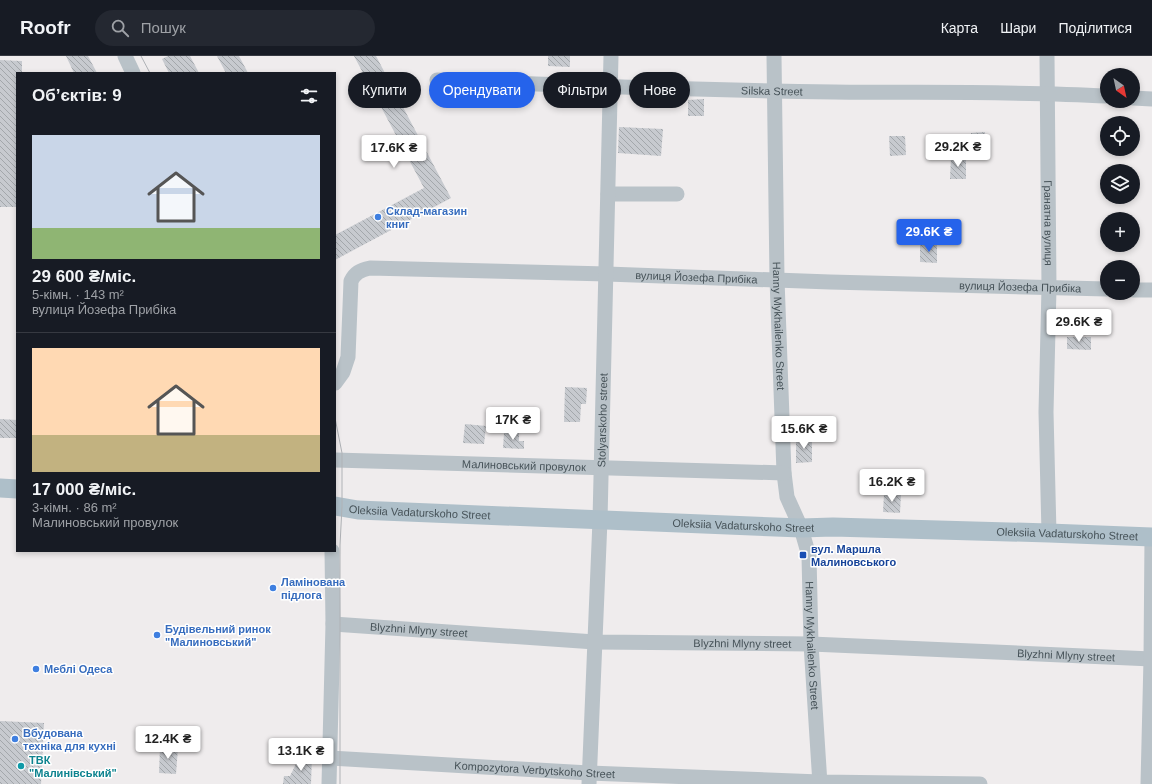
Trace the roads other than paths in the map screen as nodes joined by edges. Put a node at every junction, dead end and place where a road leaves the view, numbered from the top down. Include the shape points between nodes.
1 (125, 56) edge
2 (611, 56) edge
3 (774, 56) edge
4 (1047, 56) edge
5 (133, 72) edge
6 (610, 72) edge
7 (621, 87) edge
8 (775, 90) junction
9 (1048, 93) junction
10 (1100, 96) edge
11 (1140, 98) edge
12 (1152, 99) edge
13 (610, 108) edge
14 (608, 194) junction
15 (677, 194) dead end
16 (606, 274) junction
17 (777, 279) junction
18 (1049, 288) junction
19 (1100, 289) edge
20 (1140, 290) edge
21 (1152, 290) edge
22 (336, 382) edge
23 (336, 460) edge
24 (601, 468) junction
25 (784, 473) junction
26 (0, 488) edge
27 (16, 489) edge
28 (336, 506) edge
29 (600, 520) junction
30 (801, 528) junction
31 (1049, 533) junction
32 (1152, 537) edge
33 (332, 552) edge
34 (332, 624) junction
35 (595, 642) junction
36 (811, 644) junction
37 (1152, 659) edge
38 (330, 758) junction
39 (589, 778) edge
40 (820, 783) edge
41 (329, 784) edge
42 (980, 784) edge
43 (1148, 784) edge

1 - 5 street
2 - 6 street, Stolyarskoho street
3 - 8 street, Hanny Mykhailenko Street
4 - 9 street, Гранатна вулиця
7 - 8 street, Silska Street
8 - 9 street, Silska Street
8 - 17 street, Hanny Mykhailenko Street
9 - 10 street, Silska Street
9 - 18 street, Гранатна вулиця
11 - 12 street
13 - 14 street, Stolyarskoho street
14 - 15 street
14 - 16 street, Stolyarskoho street
16 - 17 street, вулиця Йозефа Прибіка
16 - 22 street, вулиця Йозефа Прибіка via 370,268 358,271 351,282 348,357 344,372
16 - 24 street, Stolyarskoho street
17 - 18 street, вулиця Йозефа Прибіка
17 - 25 street, Hanny Mykhailenko Street
18 - 19 street, вулиця Йозефа Прибіка
18 - 31 street, Гранатна вулиця via 1046,412
20 - 21 street
23 - 24 street, Малиновський провулок
24 - 25 street, Малиновський провулок
24 - 29 street, Stolyarskoho street
25 - 30 street, Hanny Mykhailenko Street via 787,497
26 - 27 main road
28 - 29 main road, Oleksiia Vadaturskoho Street via 358,510
29 - 30 main road, Oleksiia Vadaturskoho Street
29 - 35 street, Stolyarskoho street
30 - 31 main road, Oleksiia Vadaturskoho Street
30 - 36 street, Hanny Mykhailenko Street via 808,556
31 - 32 main road, Oleksiia Vadaturskoho Street
32 - 37 street
33 - 34 street
34 - 35 street, Blyzhni Mlyny street
34 - 38 street
35 - 36 street, Blyzhni Mlyny street
35 - 39 street, Stolyarskoho street
36 - 37 street, Blyzhni Mlyny street
36 - 40 street, Hanny Mykhailenko Street
37 - 43 street
38 - 39 street, Kompozytora Verbytskoho Street
38 - 41 street
39 - 40 street, Kompozytora Verbytskoho Street
40 - 42 street, Kompozytora Verbytskoho Street

